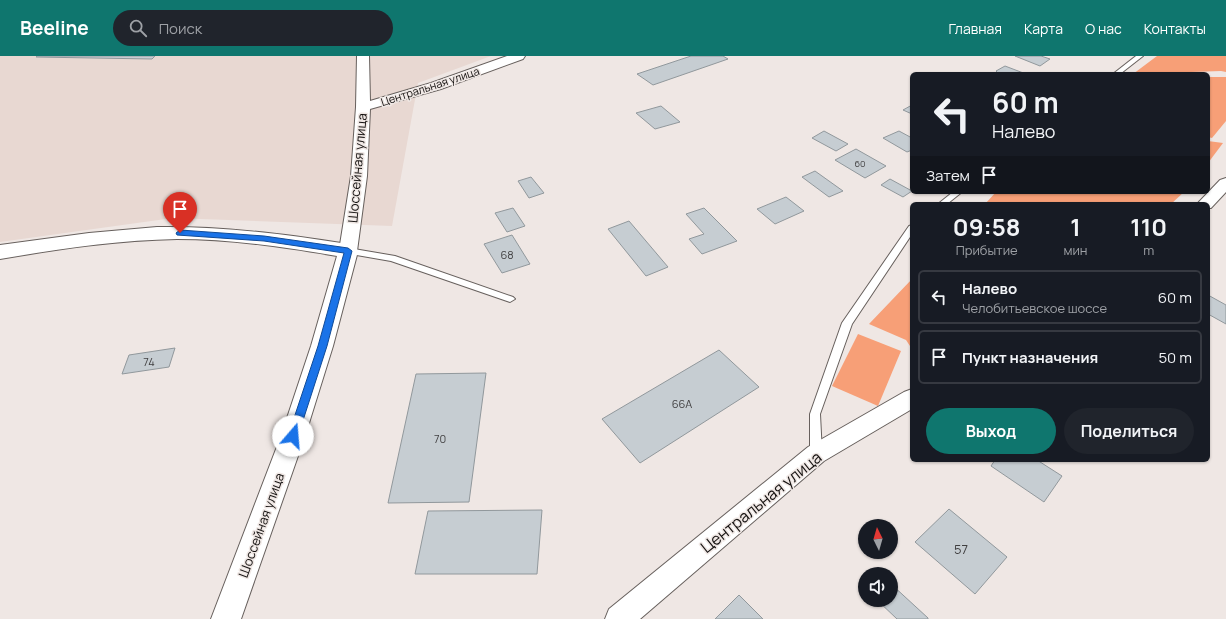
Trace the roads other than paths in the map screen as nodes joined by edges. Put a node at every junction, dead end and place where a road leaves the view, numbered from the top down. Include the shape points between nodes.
1 (363, 56) edge
2 (519, 56) edge
3 (1140, 56) edge
4 (1119, 72) edge
5 (363, 107) junction
6 (1226, 183) edge
7 (955, 194) edge
8 (945, 202) edge
9 (1207, 202) edge
10 (910, 231) edge
11 (92, 240) junction
12 (348, 251) junction
13 (0, 252) edge
14 (0, 258) edge
15 (510, 299) dead end
16 (910, 399) edge
17 (816, 454) junction
18 (226, 619) edge
19 (619, 619) edge

1 - 5 street, Шоссейная улица
2 - 5 street, Центральная улица via 436,86
3 - 4 lane
5 - 12 street, Шоссейная улица via 359,176
6 - 9 street
7 - 8 lane
10 - 17 lane via 847,323 815,414
11 - 12 street via 152,234 205,234 264,238
11 - 13 street
11 - 14 street
12 - 15 lane via 392,258
12 - 18 street, Шоссейная улица via 322,346 293,436
16 - 17 street, Центральная улица
17 - 19 street, Центральная улица

